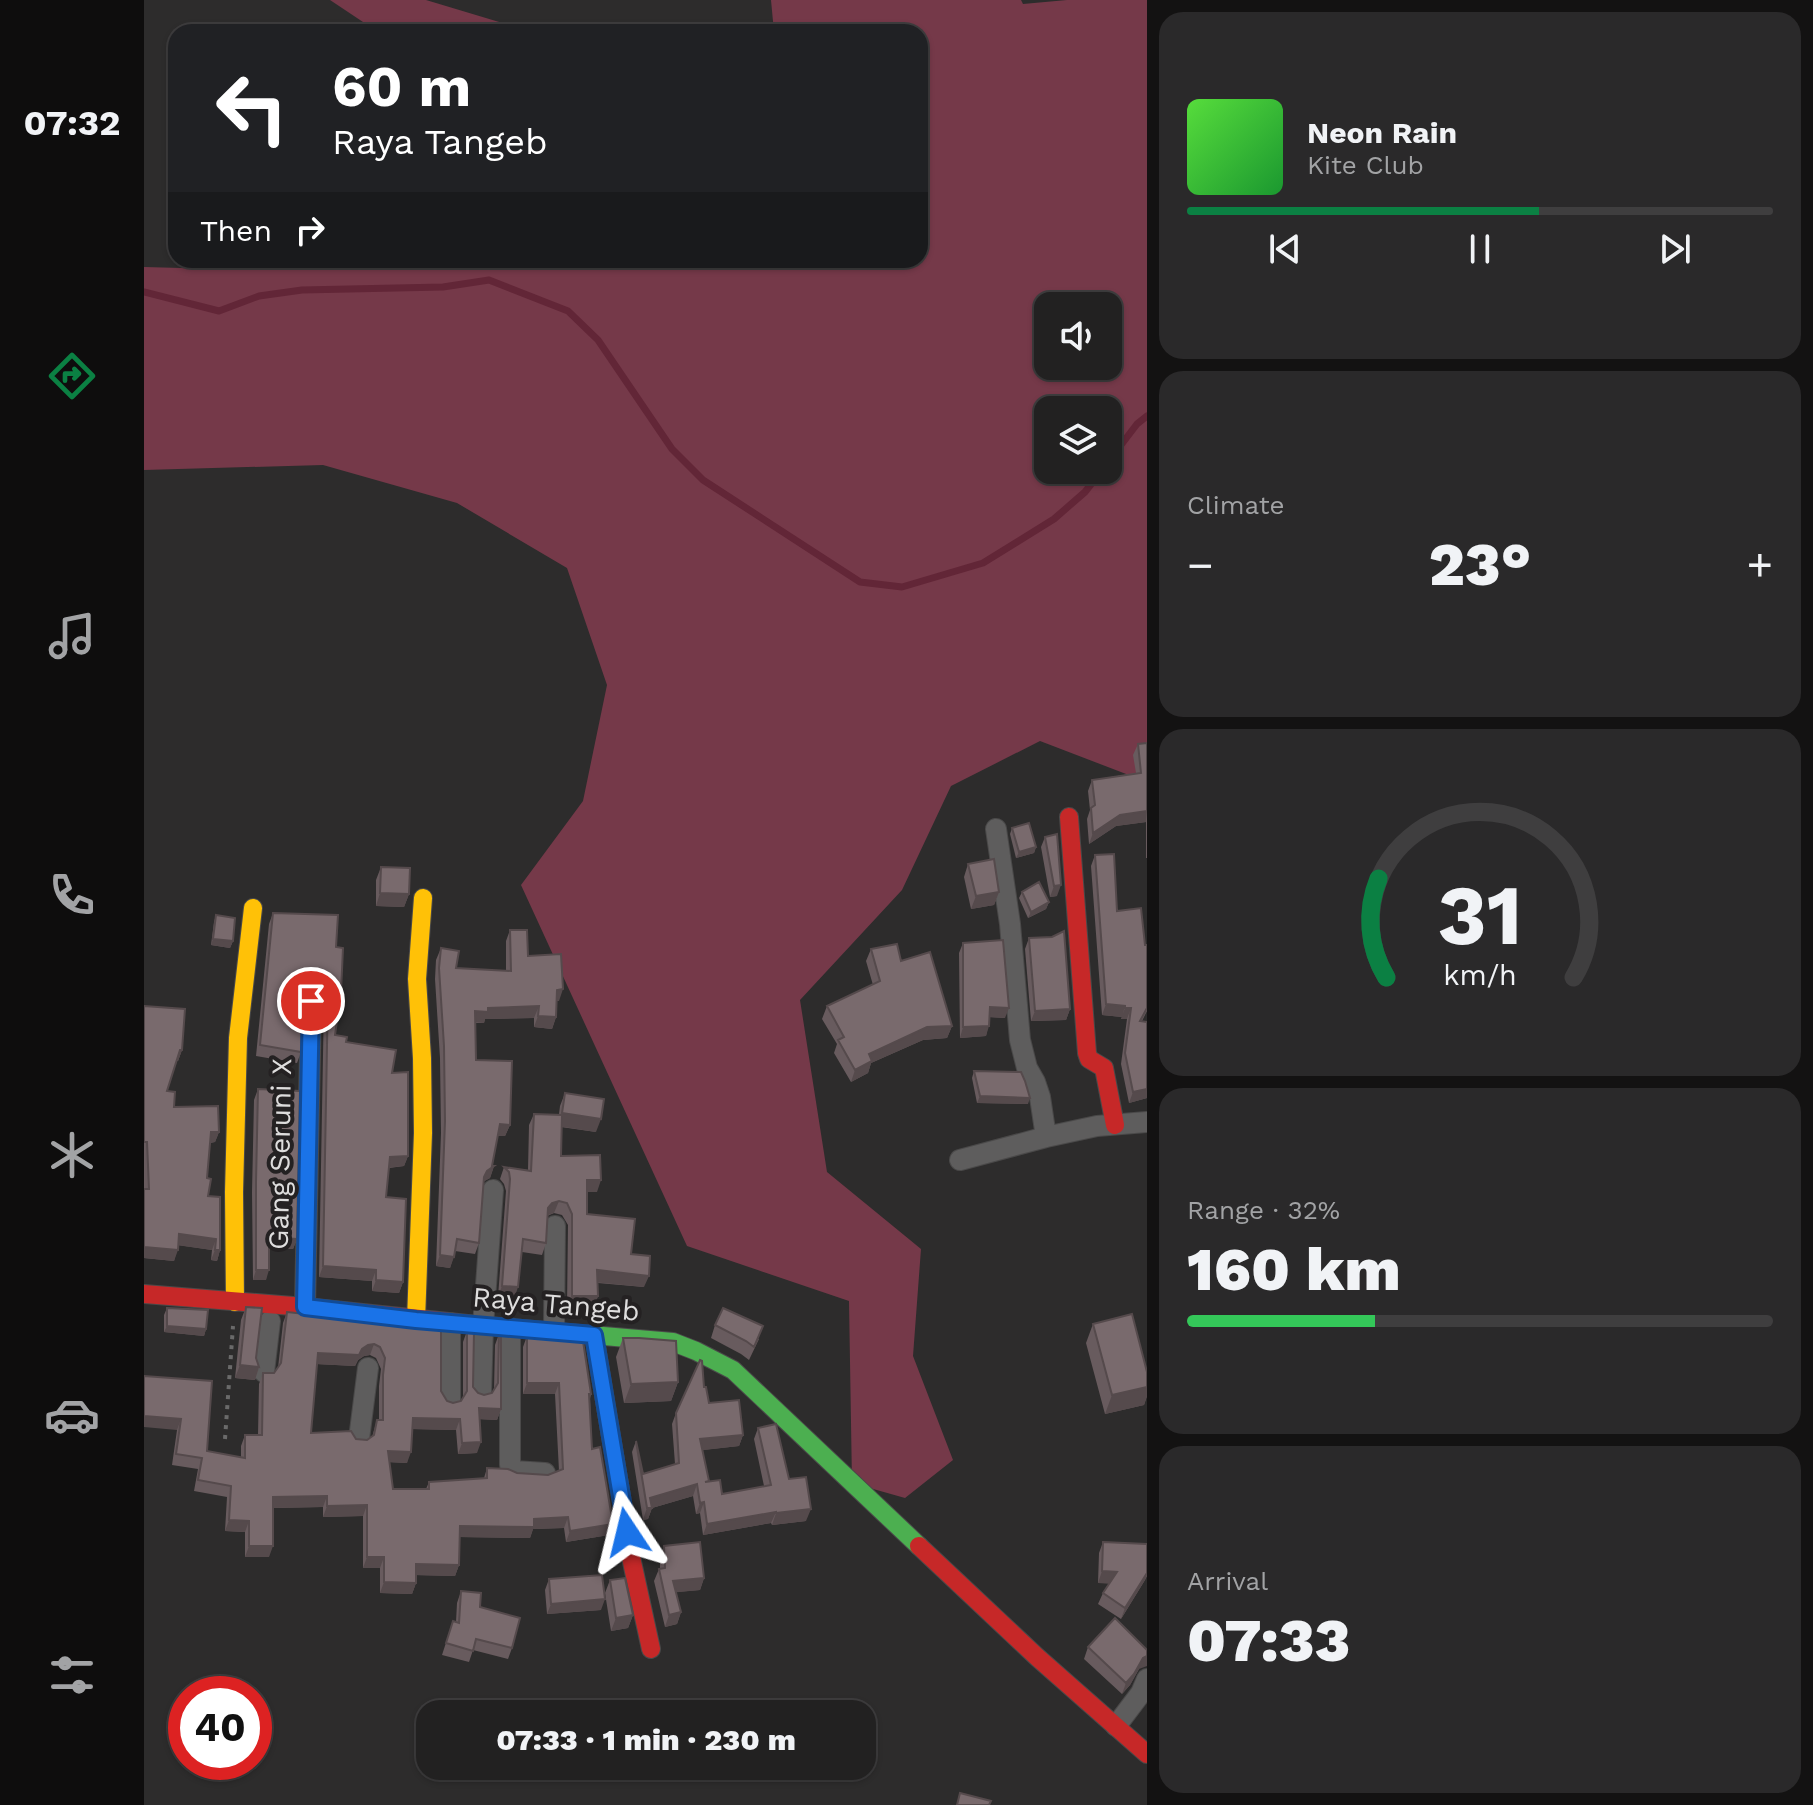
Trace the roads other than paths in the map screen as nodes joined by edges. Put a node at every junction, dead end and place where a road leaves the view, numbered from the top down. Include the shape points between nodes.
1 (1069, 817) dead end
2 (996, 829) dead end
3 (423, 898) dead end
4 (253, 908) dead end
5 (311, 1001) dead end
6 (1147, 1122) edge
7 (1115, 1125) junction
8 (1046, 1137) junction
9 (960, 1160) dead end
10 (493, 1190) dead end
11 (555, 1226) dead end
12 (144, 1294) edge
13 (235, 1302) junction
14 (305, 1307) junction
15 (416, 1320) junction
16 (270, 1321) dead end
17 (450, 1323) junction
18 (483, 1326) junction
19 (510, 1328) junction
20 (554, 1332) junction
21 (594, 1335) junction
22 (368, 1368) dead end
23 (264, 1372) edge
24 (481, 1393) edge
25 (450, 1401) edge
26 (359, 1439) edge
27 (545, 1473) edge
28 (651, 1649) dead end
29 (1147, 1679) edge
30 (1116, 1726) junction
31 (1147, 1754) edge

1 - 7 street via 1087,1053 1106,1073
2 - 8 street via 1020,1040 1040,1097
3 - 15 street via 417,979 423,1133
4 - 13 street via 238,1038
5 - 14 street, Gang Seruni X
6 - 7 street
7 - 8 street
8 - 9 street
10 - 18 street
11 - 20 street
12 - 13 street, Raya Tangeb
13 - 14 street, Raya Tangeb
14 - 15 street, Raya Tangeb
15 - 17 street, Raya Tangeb
16 - 23 street
17 - 18 street, Raya Tangeb
17 - 25 street
18 - 19 street, Raya Tangeb
18 - 24 street
19 - 20 street, Raya Tangeb
19 - 27 street via 510,1465 514,1471
20 - 21 street, Raya Tangeb
21 - 28 street
21 - 30 street, Raya Tangeb via 673,1342 733,1370
22 - 26 street
29 - 30 street
30 - 31 street, Raya Tangeb

